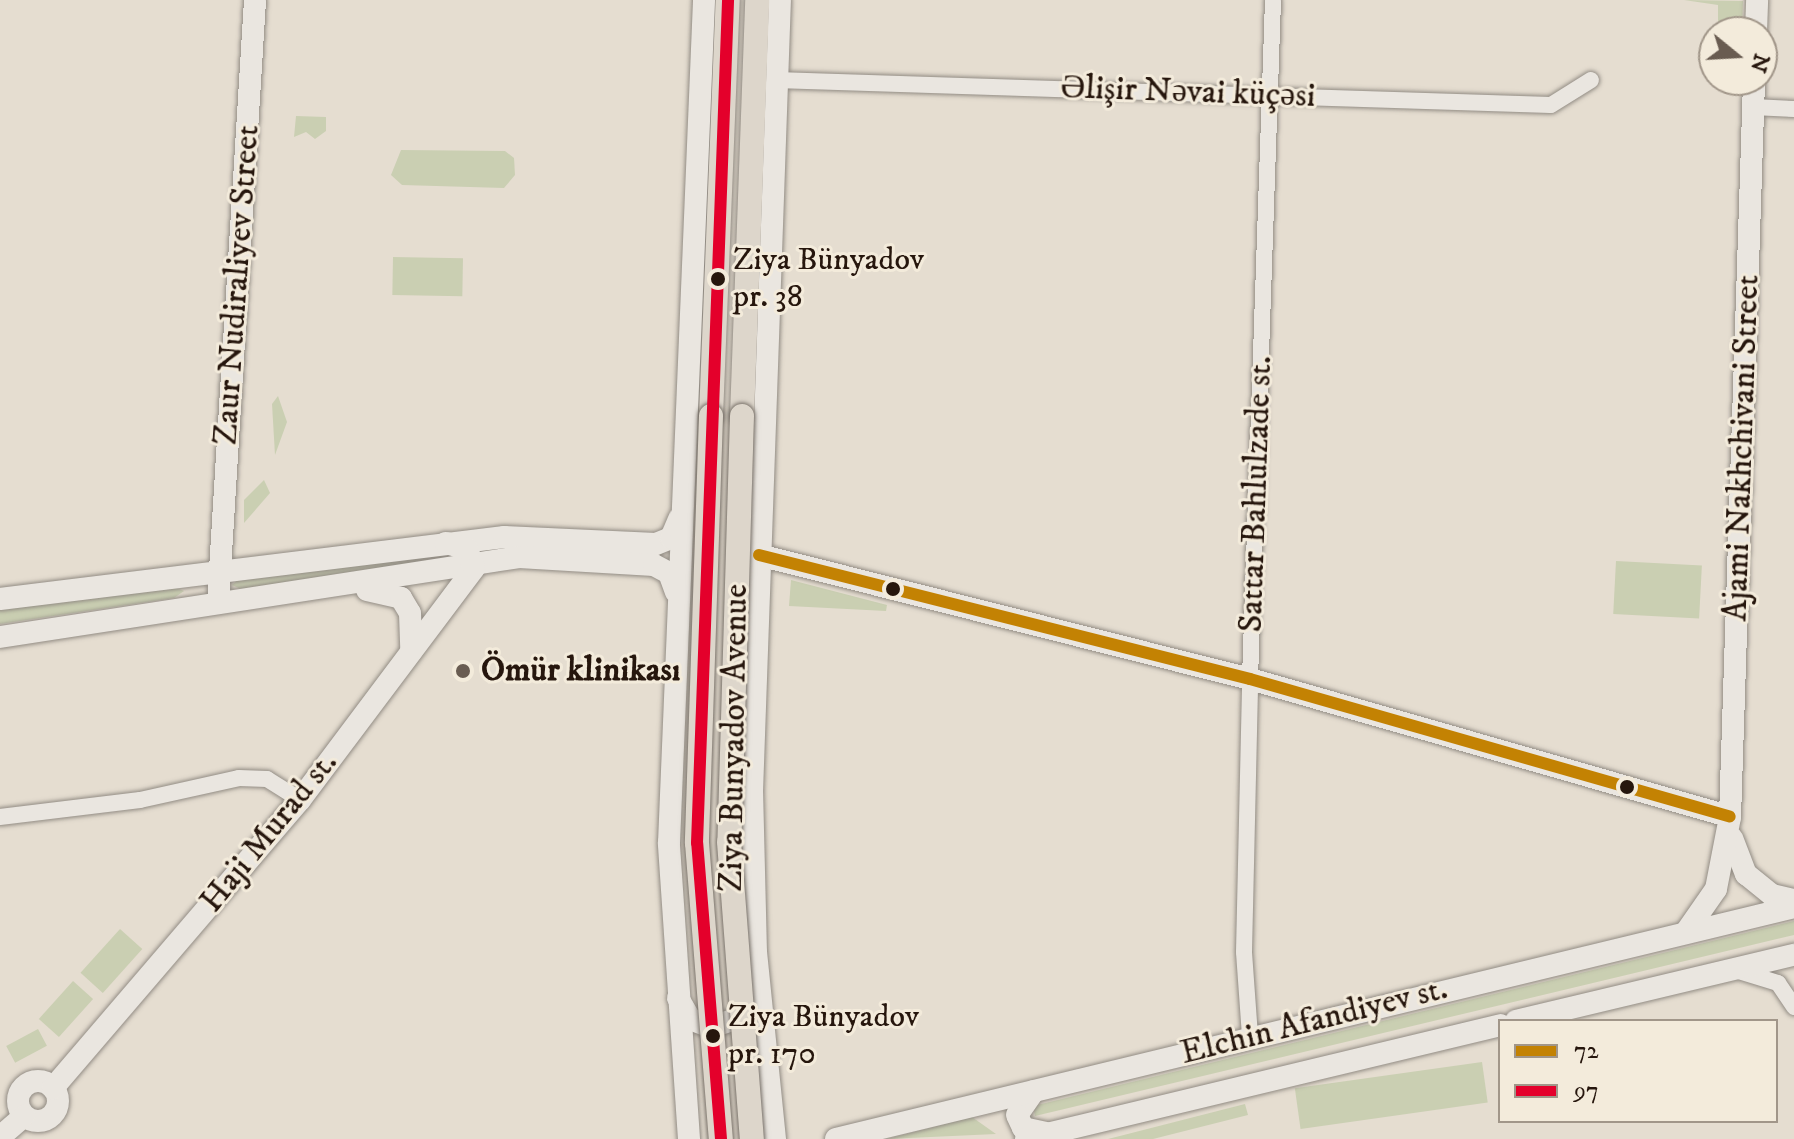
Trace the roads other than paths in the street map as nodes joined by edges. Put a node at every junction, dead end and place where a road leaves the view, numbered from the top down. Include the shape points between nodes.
1 (255, 0) edge
2 (704, 0) edge
3 (714, 0) edge
4 (728, 0) edge
5 (757, 0) edge
6 (770, 0) edge
7 (780, 0) edge
8 (1273, 0) edge
9 (701, 73) junction
10 (776, 80) junction
11 (1591, 80) dead end
12 (1268, 95) junction
13 (1753, 96) edge
14 (1753, 107) junction
15 (1794, 109) edge
16 (713, 346) junction
17 (744, 350) junction
18 (679, 518) junction
19 (446, 543) junction
20 (759, 555) junction
21 (474, 568) junction
22 (216, 570) junction
23 (344, 587) junction
24 (677, 592) junction
25 (0, 599) edge
26 (218, 602) junction
27 (0, 637) edge
28 (411, 651) junction
29 (1250, 679) junction
30 (300, 800) junction
31 (0, 817) edge
32 (1730, 817) junction
33 (1794, 900) edge
34 (1794, 907) edge
35 (1686, 932) junction
36 (1794, 955) edge
37 (757, 968) junction
38 (1730, 970) junction
39 (674, 989) junction
40 (1794, 1005) edge
41 (1524, 1019) edge
42 (1498, 1025) edge
43 (1250, 1036) junction
44 (53, 1088) junction
45 (1034, 1091) junction
46 (38, 1125) edge
47 (1060, 1132) junction
48 (0, 1137) edge
49 (689, 1139) edge
50 (721, 1139) edge
51 (752, 1139) edge
52 (775, 1139) edge
53 (836, 1139) edge
54 (1026, 1139) edge

1 - 22 street, Zaur Nudiraliyev Street
2 - 9 street, Ziya Bunyadov Avenue
3 - 9 street
4 - 16 main road, Ziya Bunyadov Avenue
5 - 17 main road, Ziya Bunyadov Avenue
6 - 10 street
7 - 10 street, Ziya Bunyadov Avenue
8 - 12 street, Sattar Bahlulzade st.
9 - 16 street
9 - 18 street, Ziya Bunyadov Avenue
10 - 12 street, Əlişir Nəvai küçəsi
10 - 17 street
10 - 20 street, Ziya Bunyadov Avenue
11 - 12 street, Əlişir Nəvai küçəsi via 1551,105
12 - 29 street, Sattar Bahlulzade st.
13 - 14 street, Ajami Nakhchivani Street
14 - 15 street
14 - 32 street, Ajami Nakhchivani Street
16 - 50 main road, Ziya Bunyadov Avenue, bridge via 697,843
17 - 51 main road, Ziya Bunyadov Avenue, bridge via 729,842
18 - 19 street via 671,538 656,544 520,537
18 - 24 street, Ziya Bunyadov Avenue
19 - 21 street via 467,549
19 - 22 street
20 - 29 street
20 - 37 street, Ziya Bunyadov Avenue
21 - 23 street
21 - 24 street via 543,555 642,562 663,567
21 - 28 street, Haji Murad st.
22 - 25 street
22 - 26 street, Zaur Nudiraliyev Street
23 - 26 street
23 - 28 street via 401,598 410,613
24 - 39 street, Ziya Bunyadov Avenue via 669,843
26 - 27 street
28 - 30 street, Haji Murad st.
29 - 32 street
29 - 43 street, Sattar Bahlulzade st. via 1244,952
30 - 31 street via 267,779 239,778
30 - 44 street, Haji Murad st.
32 - 33 street via 1746,874 1772,895
32 - 35 street via 1716,889
34 - 35 street, Elchin Afandiyev st.
35 - 43 street, Elchin Afandiyev st.
36 - 38 street
37 - 39 street via 748,1006 721,1027 690,1019
37 - 52 street, Ziya Bunyadov Avenue
38 - 40 street via 1765,976
38 - 41 street
39 - 49 street, Ziya Bunyadov Avenue
42 - 47 street, Elchin Afandiyev st.
43 - 45 street, Elchin Afandiyev st.
44 - 46 street via 57,1108
44 - 46 street via 42,1081 24,1086 18,1103
45 - 47 street via 1017,1108 1019,1122 1036,1133
45 - 53 street, Elchin Afandiyev st.
46 - 48 street
47 - 54 street, Elchin Afandiyev st.

